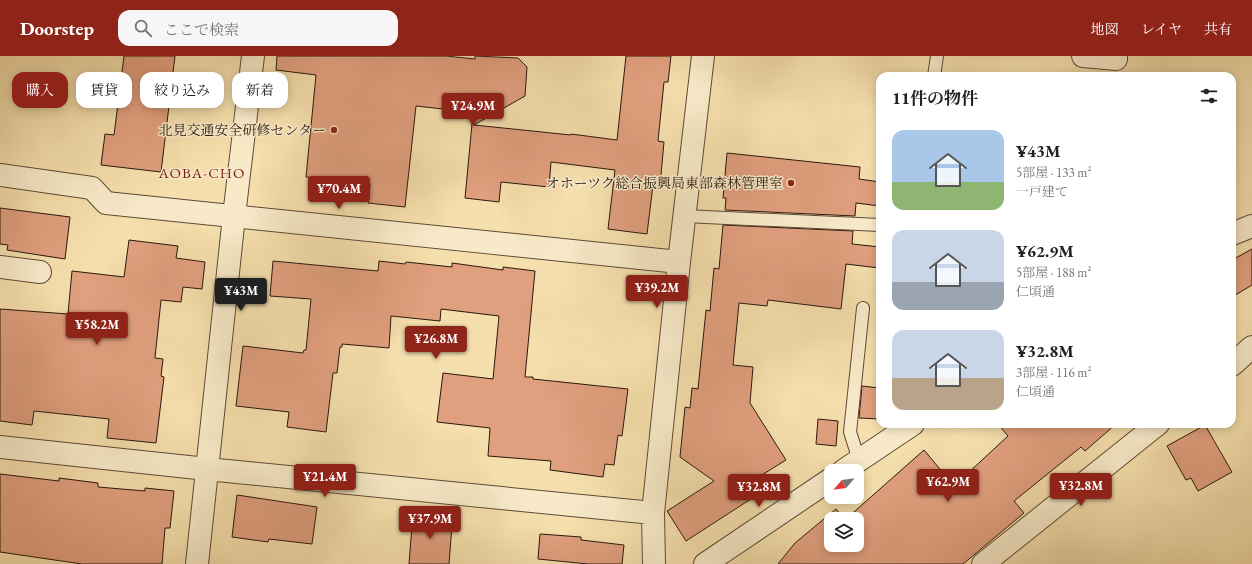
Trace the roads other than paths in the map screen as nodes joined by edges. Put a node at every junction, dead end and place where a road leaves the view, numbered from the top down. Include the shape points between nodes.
1 (253, 56) edge
2 (702, 56) edge
3 (937, 56) edge
4 (1083, 56) edge
5 (1116, 56) edge
6 (935, 72) edge
7 (0, 175) edge
8 (234, 216) junction
9 (684, 216) junction
10 (876, 225) edge
11 (1252, 226) edge
12 (1236, 232) edge
13 (679, 262) junction
14 (0, 267) edge
15 (40, 272) dead end
16 (863, 308) dead end
17 (907, 428) edge
18 (1153, 428) edge
19 (0, 447) edge
20 (851, 464) edge
21 (854, 464) edge
22 (207, 469) junction
23 (824, 484) edge
24 (653, 513) junction
25 (1008, 556) edge
26 (197, 564) edge
27 (654, 564) edge
28 (705, 564) edge
29 (983, 564) edge

1 - 8 street
2 - 9 street
3 - 6 lane
4 - 5 street via 1116,59
7 - 8 street via 92,188 106,203
8 - 13 street
8 - 22 street
9 - 10 lane
9 - 13 street
11 - 12 street
13 - 24 street
14 - 15 street
16 - 20 lane via 850,432
17 - 21 street
18 - 25 street
19 - 22 street
22 - 24 street
22 - 26 street
23 - 28 street
24 - 27 street
25 - 29 street

